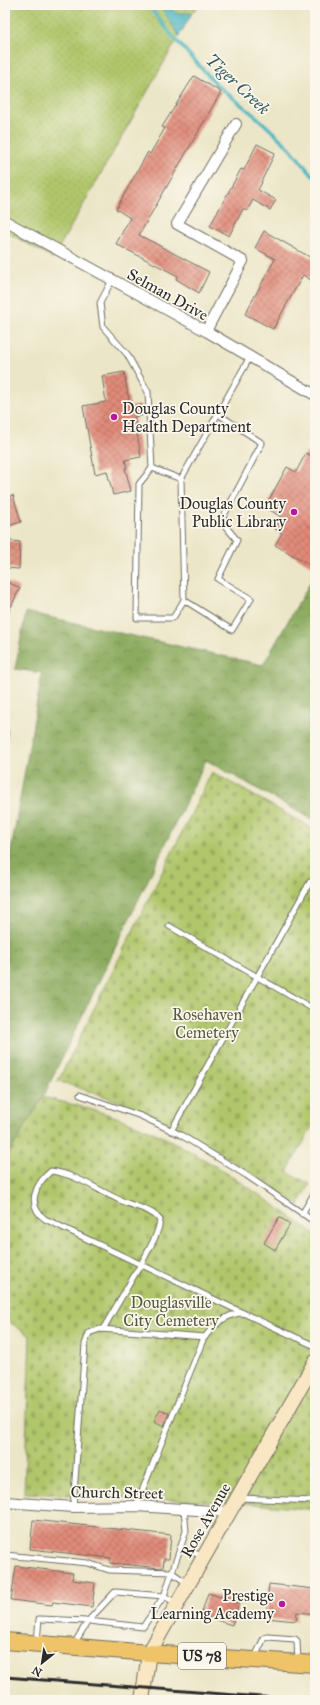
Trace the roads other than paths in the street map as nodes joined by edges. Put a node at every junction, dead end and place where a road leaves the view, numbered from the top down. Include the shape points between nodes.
1 (236, 124) dead end
2 (5, 221) edge
3 (112, 280) junction
4 (206, 331) junction
5 (250, 357) junction
6 (315, 395) edge
7 (218, 414) junction
8 (152, 468) junction
9 (181, 479) junction
10 (184, 600) junction
11 (5, 732) edge
12 (5, 745) edge
13 (310, 882) dead end
14 (168, 926) dead end
15 (257, 976) junction
16 (315, 1010) edge
17 (80, 1095) dead end
18 (171, 1131) junction
19 (315, 1192) edge
20 (302, 1214) junction
21 (315, 1222) edge
22 (140, 1264) junction
23 (243, 1313) junction
24 (103, 1329) junction
25 (205, 1337) junction
26 (315, 1346) edge
27 (315, 1362) edge
28 (236, 1498) junction
29 (315, 1501) edge
30 (5, 1502) edge
31 (136, 1506) junction
32 (72, 1507) junction
33 (184, 1509) junction
34 (228, 1512) junction
35 (180, 1548) junction
36 (5, 1555) edge
37 (204, 1556) junction
38 (171, 1572) junction
39 (188, 1584) junction
40 (164, 1596) junction
41 (177, 1603) junction
42 (88, 1621) junction
43 (5, 1641) edge
44 (37, 1643) junction
45 (72, 1646) junction
46 (149, 1653) junction
47 (255, 1660) junction
48 (298, 1662) junction
49 (315, 1664) edge
50 (142, 1700) edge

1 - 4 street via 177,224 243,261
2 - 3 street, Selman Drive
3 - 4 street, Selman Drive
3 - 8 lane via 100,304 103,326 127,354 148,392
4 - 5 street, Selman Drive
5 - 6 street, Selman Drive
5 - 7 lane
7 - 9 lane
7 - 10 lane via 262,443 221,521 237,540 218,578 251,598 232,630
8 - 9 lane
8 - 10 lane via 139,484 137,618 173,618
9 - 10 lane
11 - 12 lane
13 - 15 lane
14 - 15 lane
15 - 16 lane
15 - 18 lane
17 - 18 lane via 140,1116
18 - 20 lane via 246,1175
19 - 20 lane
20 - 21 lane
22 - 22 lane via 160,1227 160,1220 156,1216 60,1172 51,1171 37,1185 35,1204 38,1214 45,1220
22 - 23 lane
22 - 24 lane
23 - 25 lane via 235,1313 210,1330
23 - 26 lane
24 - 25 lane
24 - 32 lane via 89,1333 85,1344
25 - 31 lane
27 - 28 street, Rose Avenue
28 - 29 lane
28 - 34 street, Rose Avenue
30 - 32 street, Church Street
31 - 32 street, Church Street
31 - 33 street, Church Street
33 - 34 street, Church Street
33 - 35 lane via 186,1531
34 - 37 street, Rose Avenue
35 - 37 lane
35 - 38 lane
36 - 38 lane via 88,1563 109,1570
37 - 39 street, Rose Avenue
38 - 39 lane
38 - 40 lane
39 - 41 street, Rose Avenue
40 - 41 lane
40 - 42 lane via 115,1592
40 - 42 lane via 143,1627
41 - 46 street, Rose Avenue
42 - 44 lane via 39,1618
42 - 45 lane
43 - 44 main road, US 78
44 - 45 main road, US 78
45 - 46 main road, US 78
46 - 47 main road, US 78
46 - 50 street, Rose Avenue
47 - 48 main road, US 78
47 - 48 lane via 264,1638 268,1637 295,1639
48 - 49 main road, US 78

